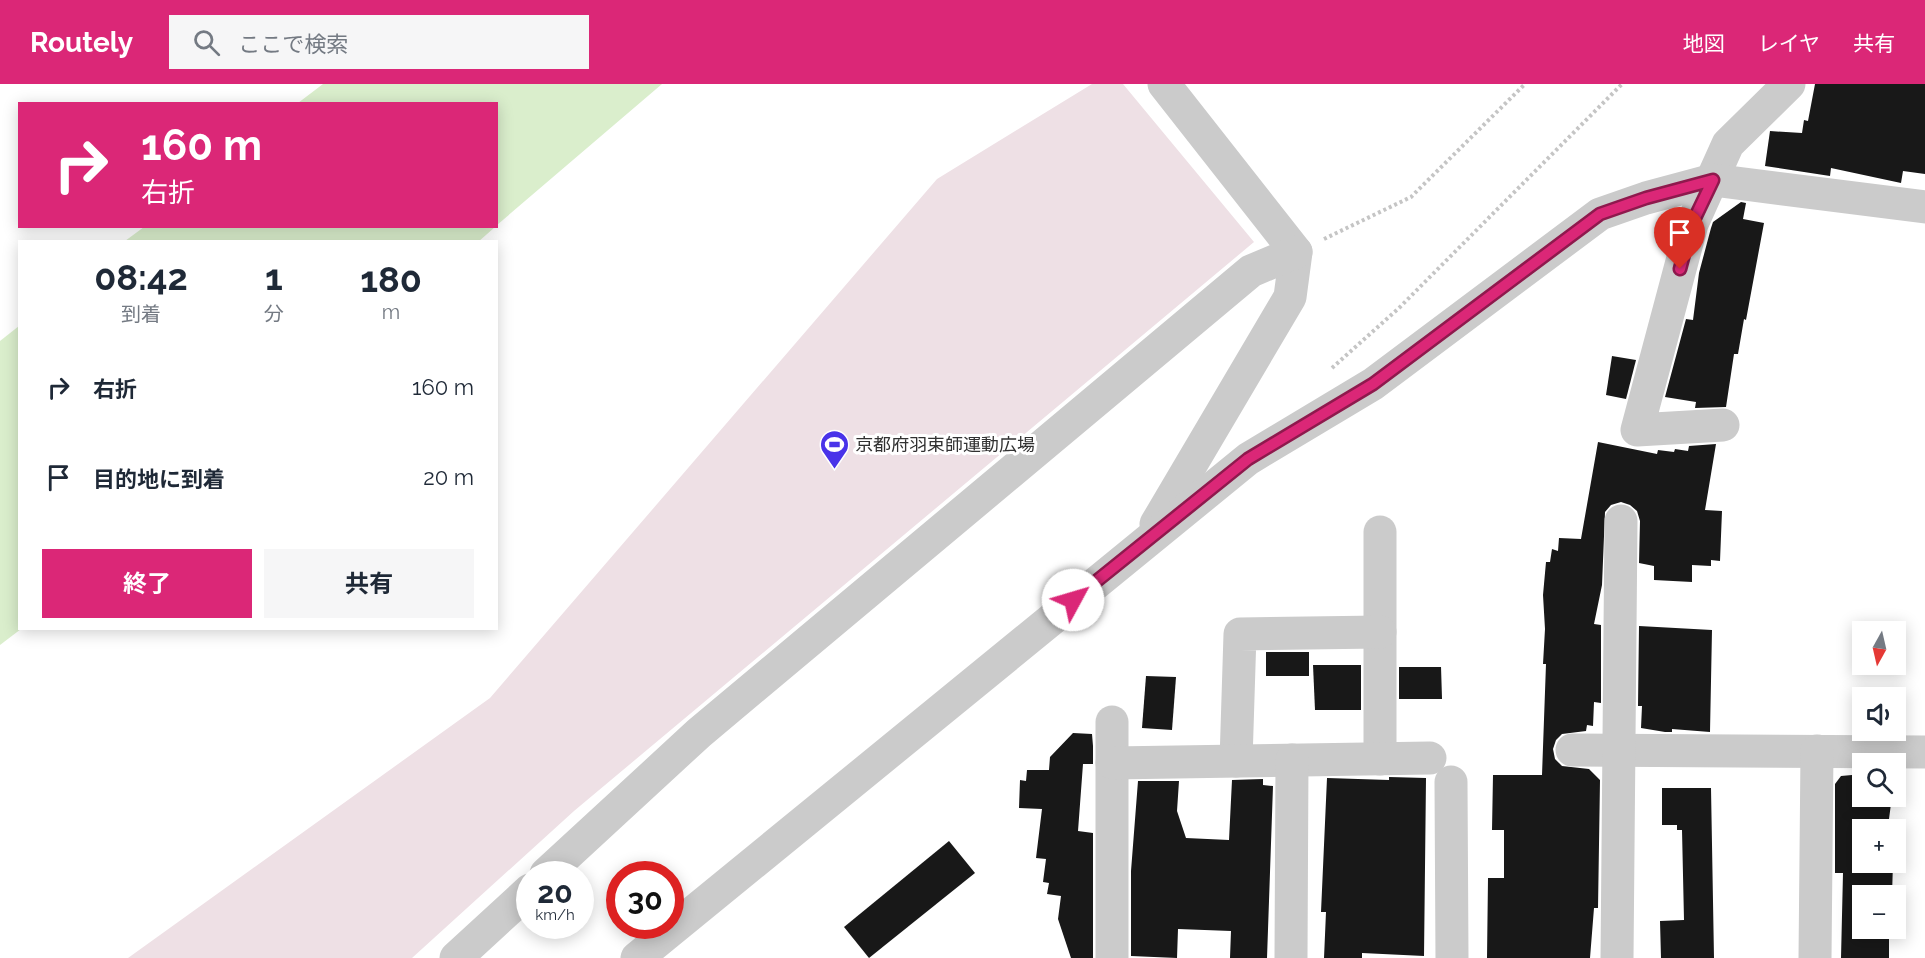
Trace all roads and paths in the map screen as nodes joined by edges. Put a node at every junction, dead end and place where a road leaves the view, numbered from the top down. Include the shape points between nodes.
1 (1164, 84) edge
2 (1525, 84) edge
3 (1622, 84) edge
4 (1789, 84) edge
5 (1713, 180) junction
6 (1925, 207) edge
7 (1296, 252) junction
8 (1324, 375) dead end
9 (1723, 425) dead end
10 (1621, 521) dead end
11 (1380, 532) dead end
12 (1146, 541) junction
13 (1380, 632) junction
14 (1112, 722) dead end
15 (1572, 750) dead end
16 (1619, 750) junction
17 (1817, 751) junction
18 (1925, 752) edge
19 (1380, 759) junction
20 (1292, 760) junction
21 (1236, 761) junction
22 (1112, 763) junction
23 (560, 861) edge
24 (516, 903) edge
25 (456, 958) edge
26 (637, 958) edge
27 (1112, 958) edge
28 (1291, 958) edge
29 (1452, 958) edge
30 (1617, 958) edge
31 (1815, 958) edge

1 - 7 street
2 - 7 path via 1410,197
3 - 8 path via 1400,307
4 - 5 street via 1728,144
5 - 6 street
5 - 9 street via 1692,224 1637,430
5 - 12 street via 1600,214 1373,384 1248,459
7 - 12 street via 1290,297
7 - 23 street via 1251,271 699,733
10 - 16 street
11 - 13 street
12 - 26 street
13 - 19 street
13 - 21 street via 1240,634
14 - 22 street
15 - 16 street
16 - 17 street
16 - 30 street
17 - 18 street
17 - 31 street
19 - 20 street
19 - 29 street via 1441,770
20 - 21 street
20 - 28 street
21 - 22 street
22 - 27 street
24 - 25 street

